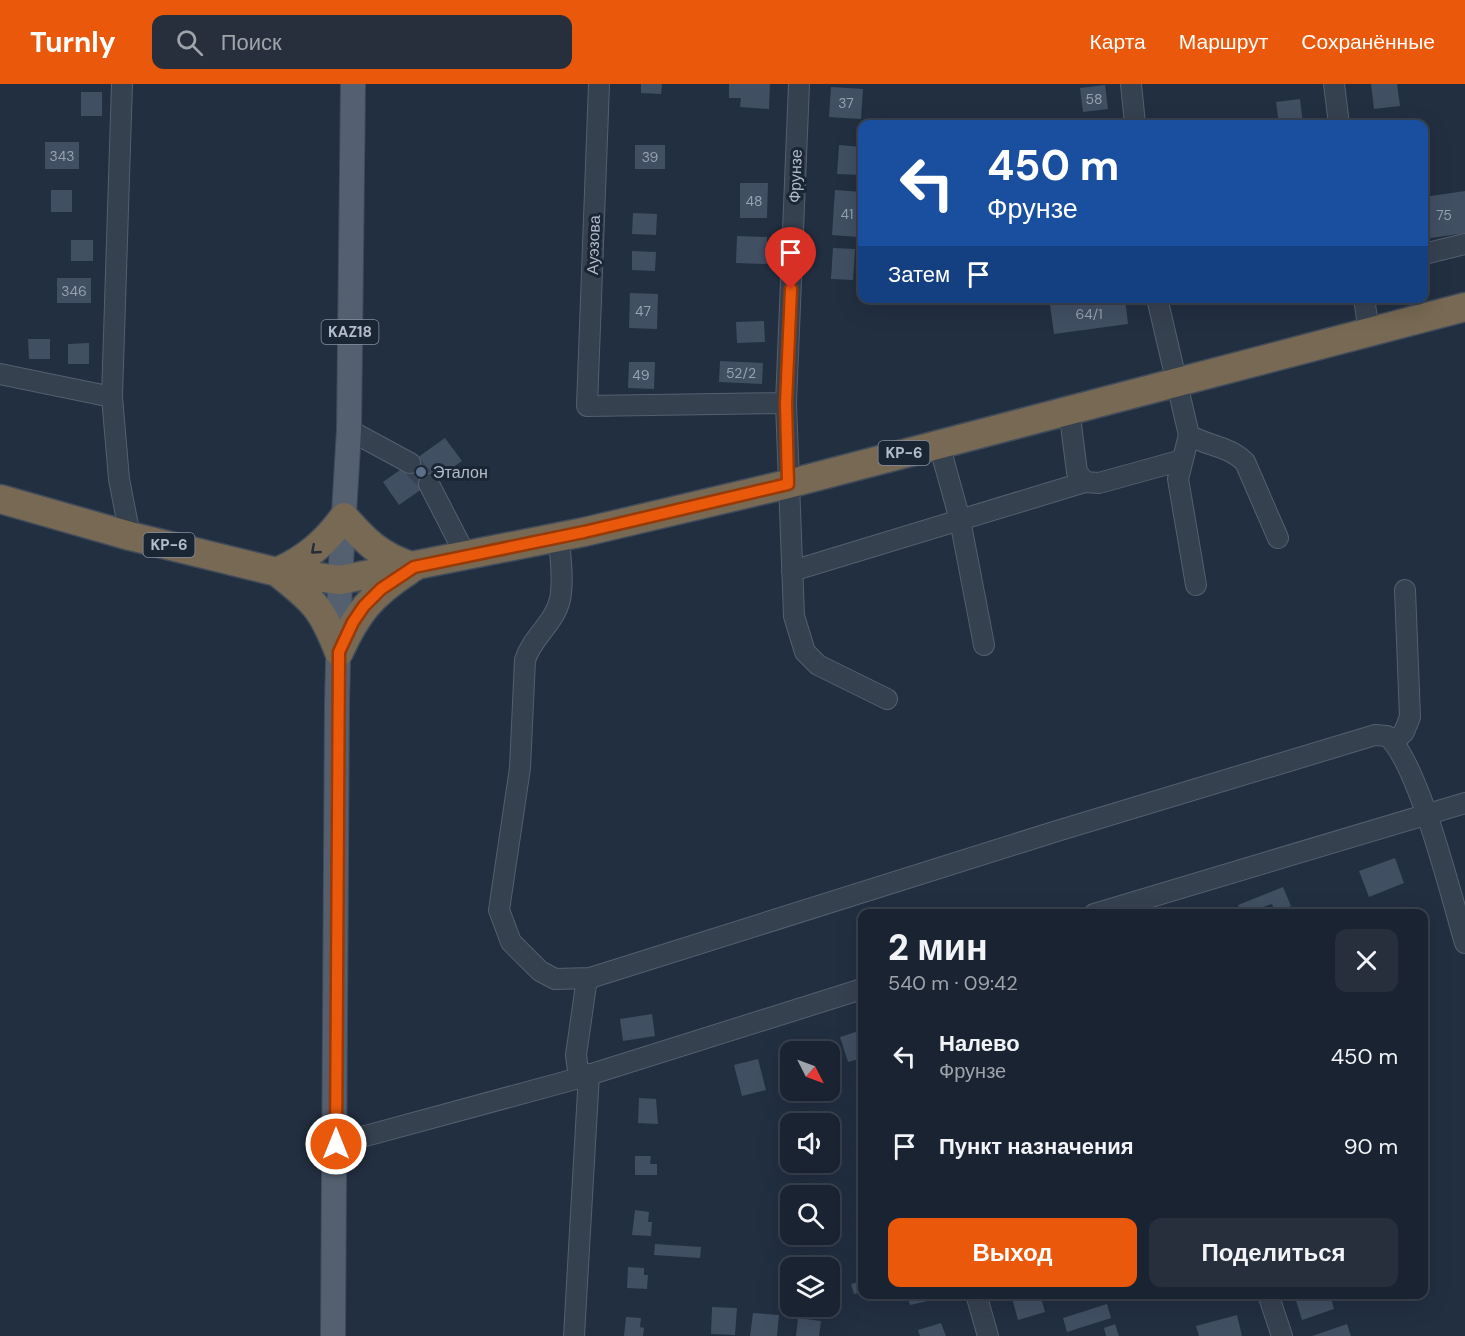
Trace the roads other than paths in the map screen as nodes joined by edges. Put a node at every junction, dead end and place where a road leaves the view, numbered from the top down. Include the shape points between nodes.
1 (122, 84) edge
2 (353, 84) edge
3 (599, 84) edge
4 (799, 84) edge
5 (1131, 84) edge
6 (1334, 84) edge
7 (1136, 120) edge
8 (1339, 120) edge
9 (1465, 244) edge
10 (1428, 253) edge
11 (1158, 303) edge
12 (1365, 303) edge
13 (1465, 307) edge
14 (1370, 332) junction
15 (0, 374) edge
16 (1178, 381) junction
17 (112, 397) junction
18 (786, 403) junction
19 (1069, 410) junction
20 (349, 430) junction
21 (1189, 435) junction
22 (939, 444) junction
23 (1182, 460) junction
24 (410, 463) tunnel mouth
25 (1085, 482) junction
26 (429, 484) tunnel mouth
27 (788, 484) junction
28 (0, 499) edge
29 (344, 517) junction
30 (960, 520) junction
31 (130, 536) junction
32 (559, 537) junction
33 (1278, 538) dead end
34 (466, 556) junction
35 (414, 567) junction
36 (792, 571) junction
37 (277, 572) junction
38 (340, 580) junction
39 (1196, 585) dead end
40 (1405, 590) dead end
41 (984, 645) dead end
42 (339, 652) junction
43 (887, 699) dead end
44 (1394, 742) junction
45 (1465, 803) edge
46 (1427, 815) junction
47 (1145, 905) edge
48 (1122, 909) edge
49 (1465, 943) edge
50 (590, 978) junction
51 (858, 990) edge
52 (584, 1076) junction
53 (336, 1144) junction
54 (977, 1299) edge
55 (1270, 1299) edge
56 (333, 1336) edge
57 (574, 1336) edge
58 (988, 1336) edge
59 (1282, 1336) edge

1 - 17 street
2 - 20 main road, KAZ18
3 - 18 street, Ауэзова via 587,406
4 - 18 street, Фрунзе
5 - 7 street
6 - 8 street
9 - 10 street
11 - 16 street
12 - 14 street
13 - 14 highway, KP-6
14 - 16 highway, KP-6
15 - 17 street
16 - 19 highway, KP-6
16 - 21 street
17 - 31 street via 119,479
18 - 27 street, Фрунзе
19 - 22 highway, KP-6
19 - 25 street via 1077,472
20 - 24 street
20 - 29 main road, KAZ18
21 - 23 street
21 - 33 street via 1236,452 1245,462
22 - 27 highway, KP-6
22 - 30 street
23 - 25 street via 1099,483
23 - 39 street via 1178,479
25 - 30 street
26 - 34 street
27 - 32 highway, KP-6
27 - 36 street, Фрунзе
28 - 31 highway, KP-6
29 - 35 highway via 389,559
29 -> 37 highway via 318,548
29 - 38 main road, KAZ18
30 - 36 street
30 - 41 street
31 - 37 highway, KP-6
32 - 34 highway, KP-6
32 - 50 street via 560,600 549,624 530,645 525,660 520,768 499,910 511,942 540,971 555,979
34 - 35 highway, KP-6
35 - 38 highway, KP-6
35 - 42 highway via 364,606
36 - 43 street, Фрунзе via 794,616 805,652 818,665
37 - 38 highway, KP-6
37 - 42 highway via 326,618
38 - 42 main road, KAZ18
40 - 44 street via 1410,717 1404,732
42 - 53 main road, KAZ18
44 - 46 street
44 - 50 street via 1387,736 1376,735
45 - 46 street
46 - 47 street
46 - 49 street
47 - 48 street
50 - 52 street via 576,1055
51 - 52 street
52 - 53 street
52 - 57 street
53 - 56 main road, KAZ18
54 - 58 street
55 - 59 street

